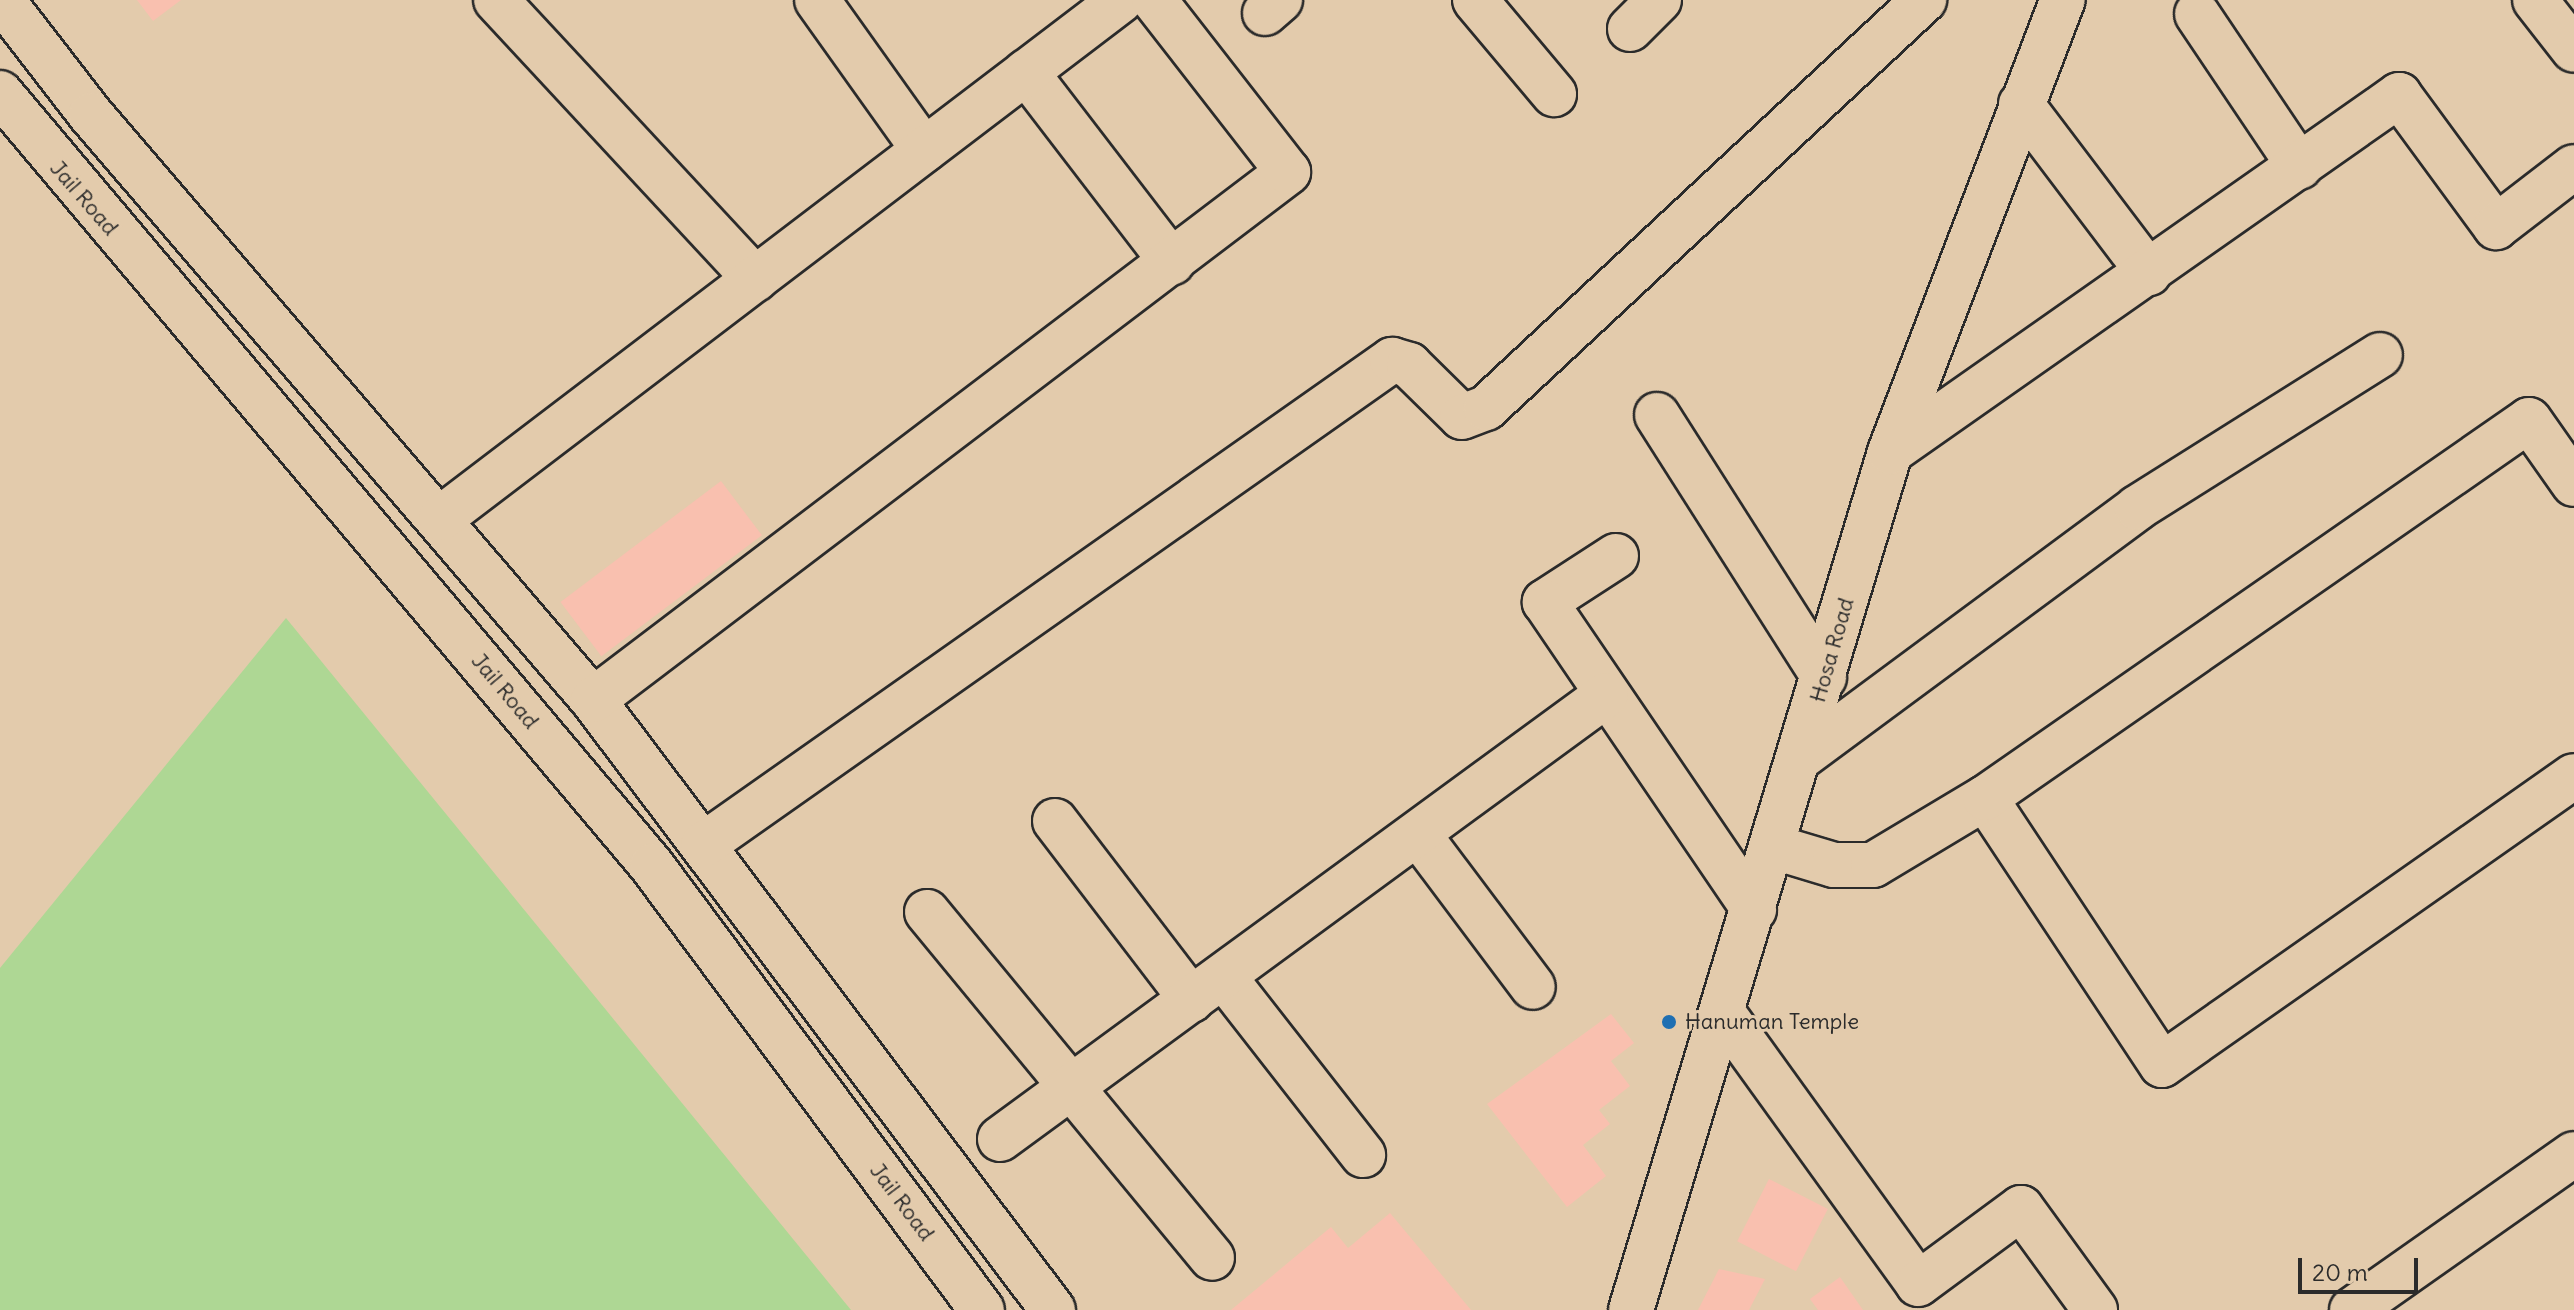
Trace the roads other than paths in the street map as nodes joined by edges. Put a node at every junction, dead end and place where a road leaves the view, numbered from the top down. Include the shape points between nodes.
1 (2, 0) edge
2 (496, 0) edge
3 (817, 0) edge
4 (1121, 0) edge
5 (1154, 0) edge
6 (1475, 0) edge
7 (1924, 0) edge
8 (2063, 0) edge
9 (2535, 0) edge
10 (2197, 14) dead end
11 (2574, 50) edge
12 (1026, 72) junction
13 (0, 93) edge
14 (1554, 94) dead end
15 (2021, 104) junction
16 (924, 150) junction
17 (2300, 167) junction
18 (2574, 167) edge
19 (1172, 262) junction
20 (2149, 273) junction
21 (755, 279) junction
22 (2380, 355) dead end
23 (1657, 415) dead end
24 (1890, 452) junction
25 (2574, 484) edge
26 (434, 511) junction
27 (1616, 556) dead end
28 (1824, 677) junction
29 (1606, 695) junction
30 (593, 700) junction
31 (1801, 757) junction
32 (2574, 776) edge
33 (1985, 798) junction
34 (1055, 821) dead end
35 (1418, 834) junction
36 (703, 845) junction
37 (1774, 847) junction
38 (1754, 910) junction
39 (927, 912) dead end
40 (1533, 987) dead end
41 (1208, 988) junction
42 (1725, 1016) junction
43 (1071, 1089) junction
44 (1000, 1139) dead end
45 (2574, 1154) edge
46 (1363, 1155) dead end
47 (1212, 1258) dead end
48 (982, 1310) edge
49 (1053, 1310) edge
50 (1631, 1310) edge
51 (2095, 1310) edge
52 (2352, 1310) edge

1 - 26 street via 91,115
2 - 21 street
3 - 16 street
4 - 12 street
5 - 19 street via 1288,172
6 - 14 street
7 - 36 street via 1486,408 1462,417 1409,365 1392,360
8 - 15 street, Hosa Road
9 - 11 street
10 - 17 street
12 - 16 street
12 - 19 street
13 - 48 street, Jail Road via 652,866
15 - 20 street
15 - 24 street, Hosa Road
16 - 21 street
17 - 18 street via 2399,95 2496,227
17 - 20 street
19 - 30 street
20 - 24 street
21 - 26 street
22 - 31 street via 2137,508
23 - 28 street
24 - 28 street, Hosa Road
25 - 33 street via 2529,420
26 - 30 street
27 - 29 street via 1545,602
28 - 31 street, Hosa Road
29 - 35 street
29 - 38 street
30 - 36 street
31 - 37 street, Hosa Road
32 - 33 street via 2162,1065
33 - 37 street via 1873,865 1834,865
34 - 41 street
35 - 40 street
35 - 41 street
36 - 49 street
37 - 38 street, Hosa Road
38 - 42 street, Hosa Road
39 - 43 street
41 - 43 street
41 - 46 street
42 - 50 street, Hosa Road
42 - 51 street via 1918,1284 2021,1208
43 - 44 street
43 - 47 street
45 - 52 street

